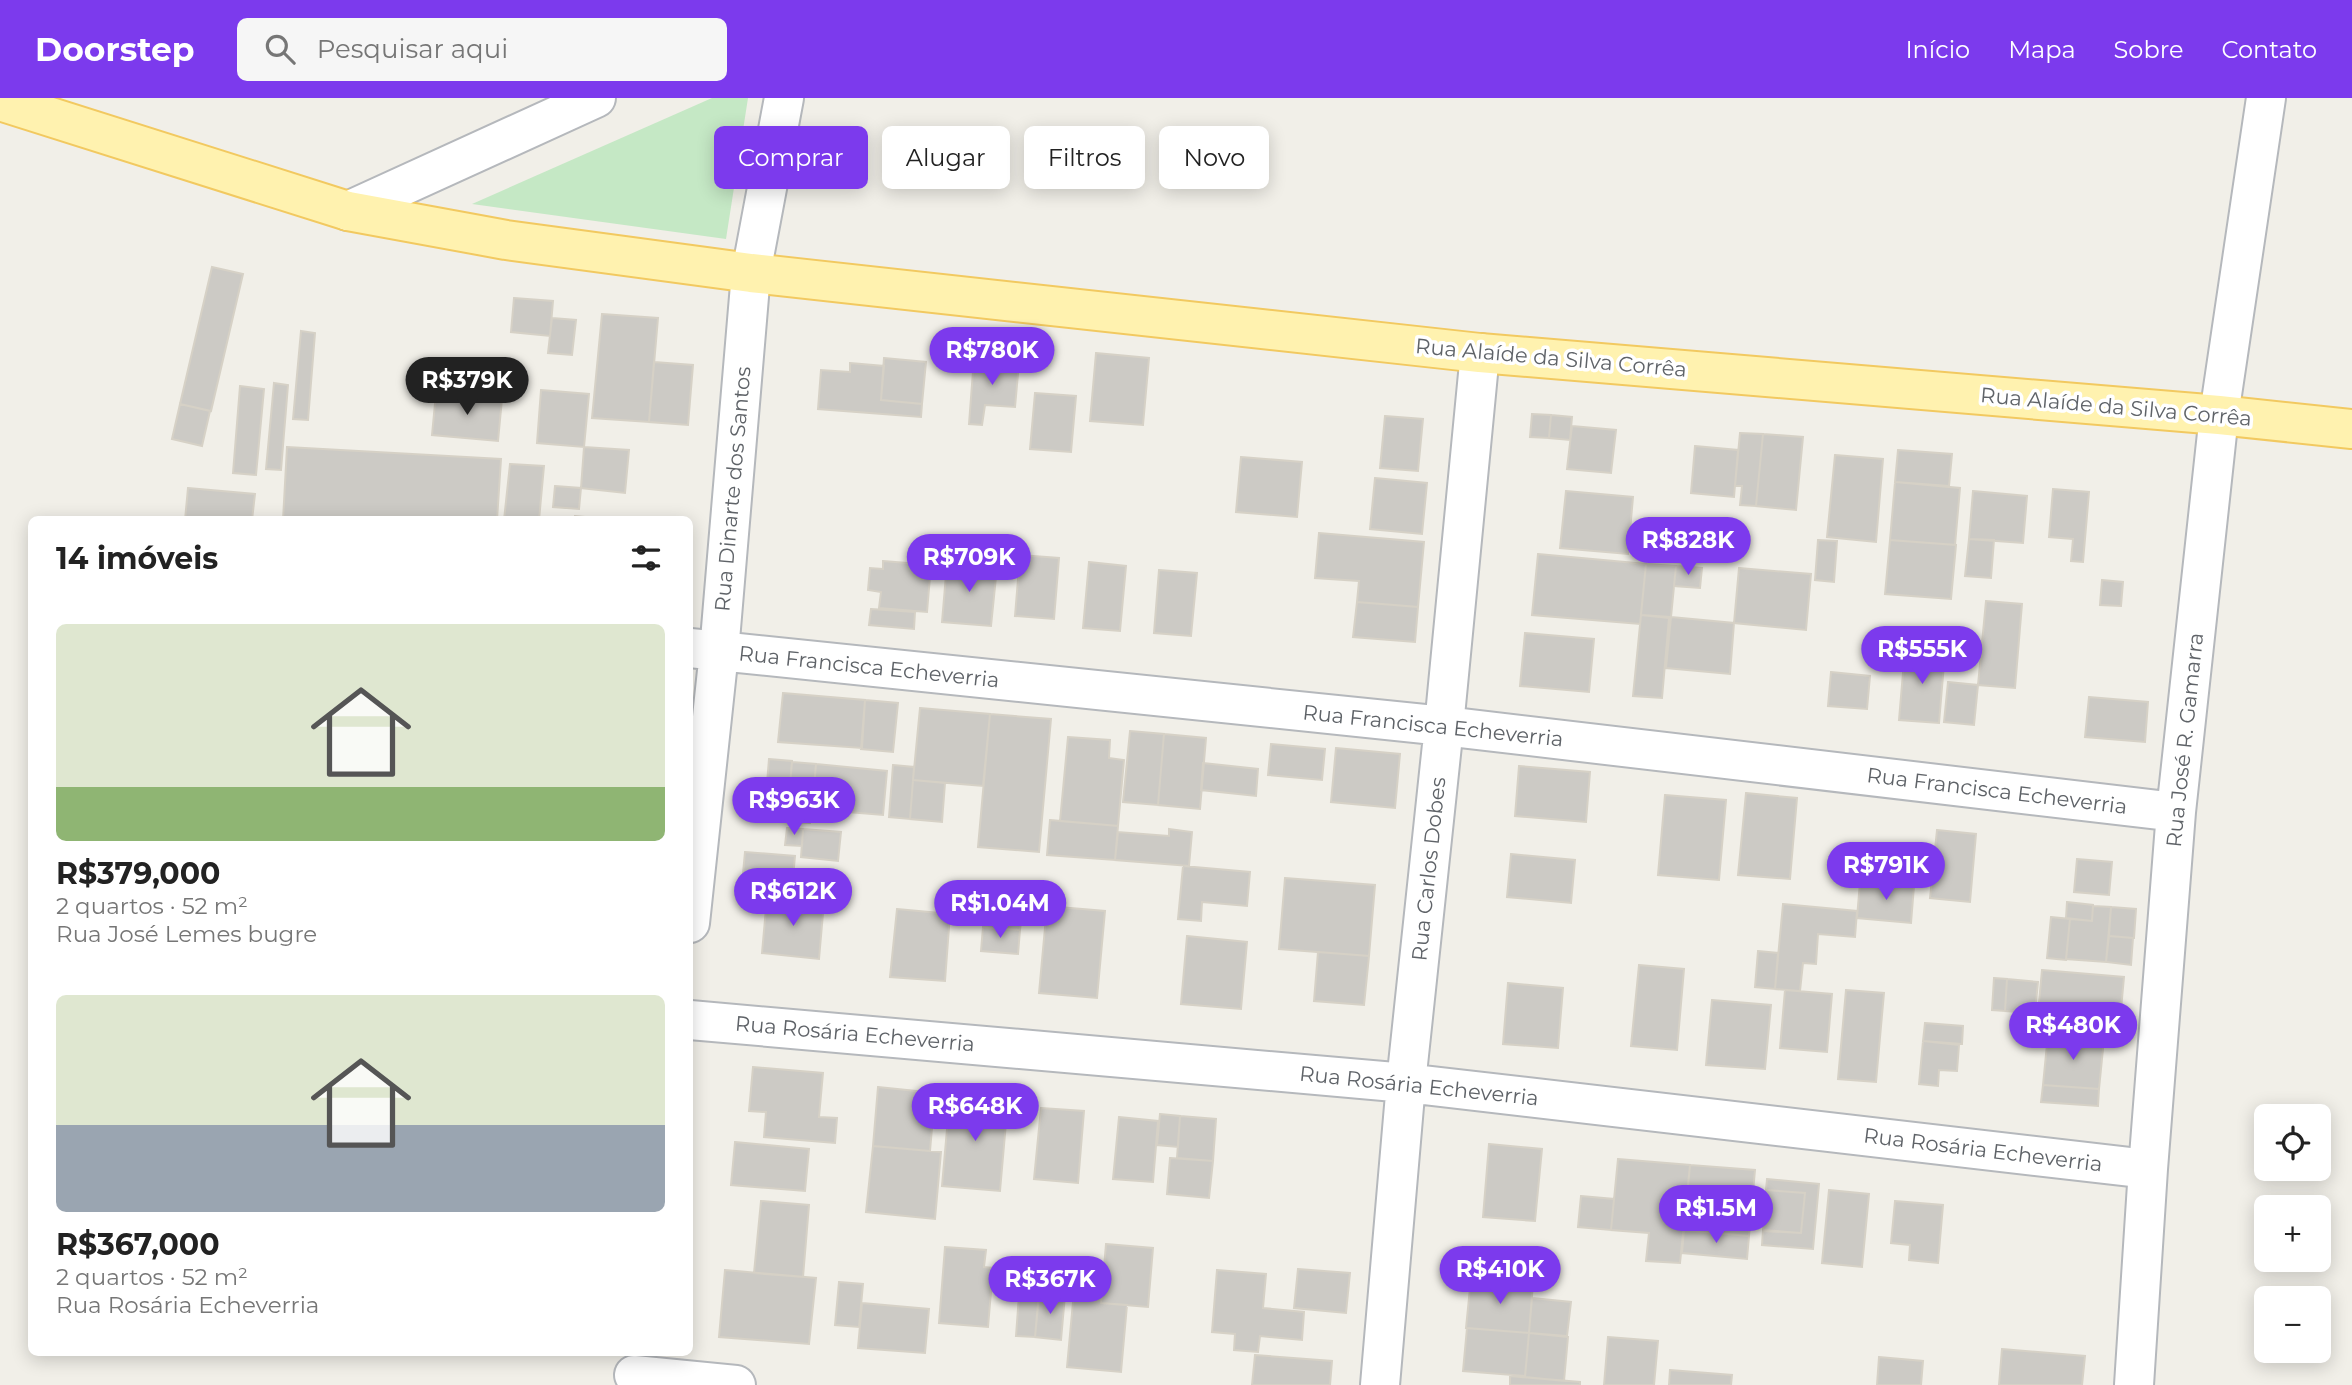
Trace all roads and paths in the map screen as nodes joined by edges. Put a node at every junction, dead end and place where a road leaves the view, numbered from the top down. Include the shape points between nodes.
1 (596, 98) edge
2 (784, 98) edge
3 (2266, 98) edge
4 (0, 101) edge
5 (348, 211) junction
6 (751, 274) junction
7 (1480, 354) junction
8 (2218, 415) junction
9 (2352, 429) edge
10 (704, 650) edge
11 (1444, 726) junction
12 (2176, 812) junction
13 (693, 864) edge
14 (693, 1020) edge
15 (1406, 1083) junction
16 (2148, 1169) junction
17 (634, 1371) edge
18 (736, 1385) edge
19 (1380, 1385) edge
20 (2134, 1385) edge

1 - 5 street
2 - 6 street, Rua Dinarte dos Santos
3 - 8 street, Rua José R. Gamarra
4 - 5 main road, Rua Alaíde da Silva Corrêa
5 - 6 main road, Rua Alaíde da Silva Corrêa via 506,240
6 - 7 main road, Rua Alaíde da Silva Corrêa
6 - 10 street, Rua Dinarte dos Santos
7 - 8 main road, Rua Alaíde da Silva Corrêa
7 - 11 street, Rua Carlos Dobes
8 - 9 main road, Rua Alaíde da Silva Corrêa
8 - 12 street, Rua José R. Gamarra
10 - 11 street, Rua Francisca Echeverria
10 - 13 street, Rua Dinarte dos Santos
11 - 12 street, Rua Francisca Echeverria
11 - 15 street, Rua Carlos Dobes
12 - 16 street, Rua José R. Gamarra
14 - 15 street, Rua Rosária Echeverria
15 - 16 street, Rua Rosária Echeverria
15 - 19 street, Rua Carlos Dobes
16 - 20 street, Rua José R. Gamarra
17 - 18 street

